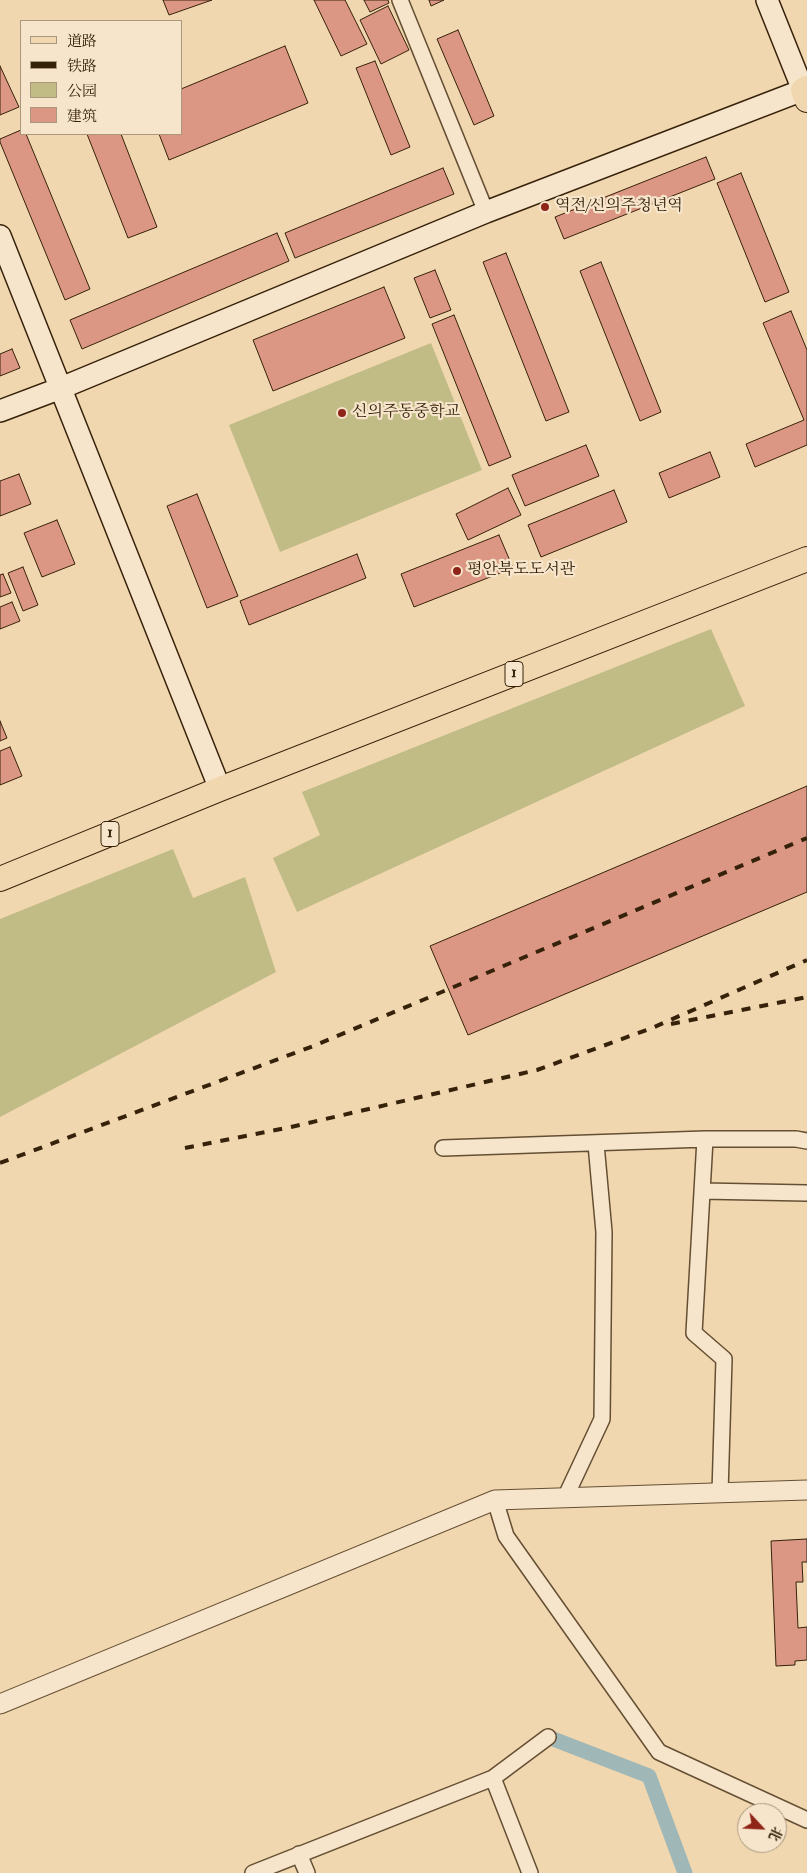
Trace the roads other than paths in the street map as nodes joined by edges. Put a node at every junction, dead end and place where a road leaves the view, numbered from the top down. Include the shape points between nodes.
1 (400, 0) edge
2 (767, 0) edge
3 (806, 92) edge
4 (486, 212) junction
5 (0, 236) edge
6 (61, 388) junction
7 (0, 411) edge
8 (807, 559) edge
9 (220, 789) junction
10 (0, 879) edge
11 (705, 1139) junction
12 (807, 1142) edge
13 (596, 1144) junction
14 (443, 1148) dead end
15 (702, 1191) junction
16 (807, 1193) edge
17 (807, 1490) edge
18 (720, 1493) junction
19 (564, 1498) junction
20 (495, 1500) junction
21 (0, 1704) edge
22 (548, 1737) dead end
23 (493, 1778) junction
24 (807, 1820) edge
25 (299, 1854) junction
26 (253, 1873) edge
27 (307, 1873) edge
28 (530, 1873) edge

1 - 4 street
2 - 3 main road
3 - 4 main road
4 - 6 main road
5 - 6 main road
6 - 7 main road
6 - 9 main road
8 - 9 main road, 1
9 - 10 main road, 1
11 - 12 street via 796,1139
11 - 13 street
11 - 15 street
13 - 14 street
13 - 19 street via 604,1232 602,1419
15 - 16 street
15 - 18 street via 694,1333 724,1359
17 - 18 street
18 - 19 street
19 - 20 street
20 - 21 street
20 - 24 street via 506,1536 659,1752
22 - 23 street
23 - 25 street
23 - 28 street
25 - 26 street
25 - 27 street

